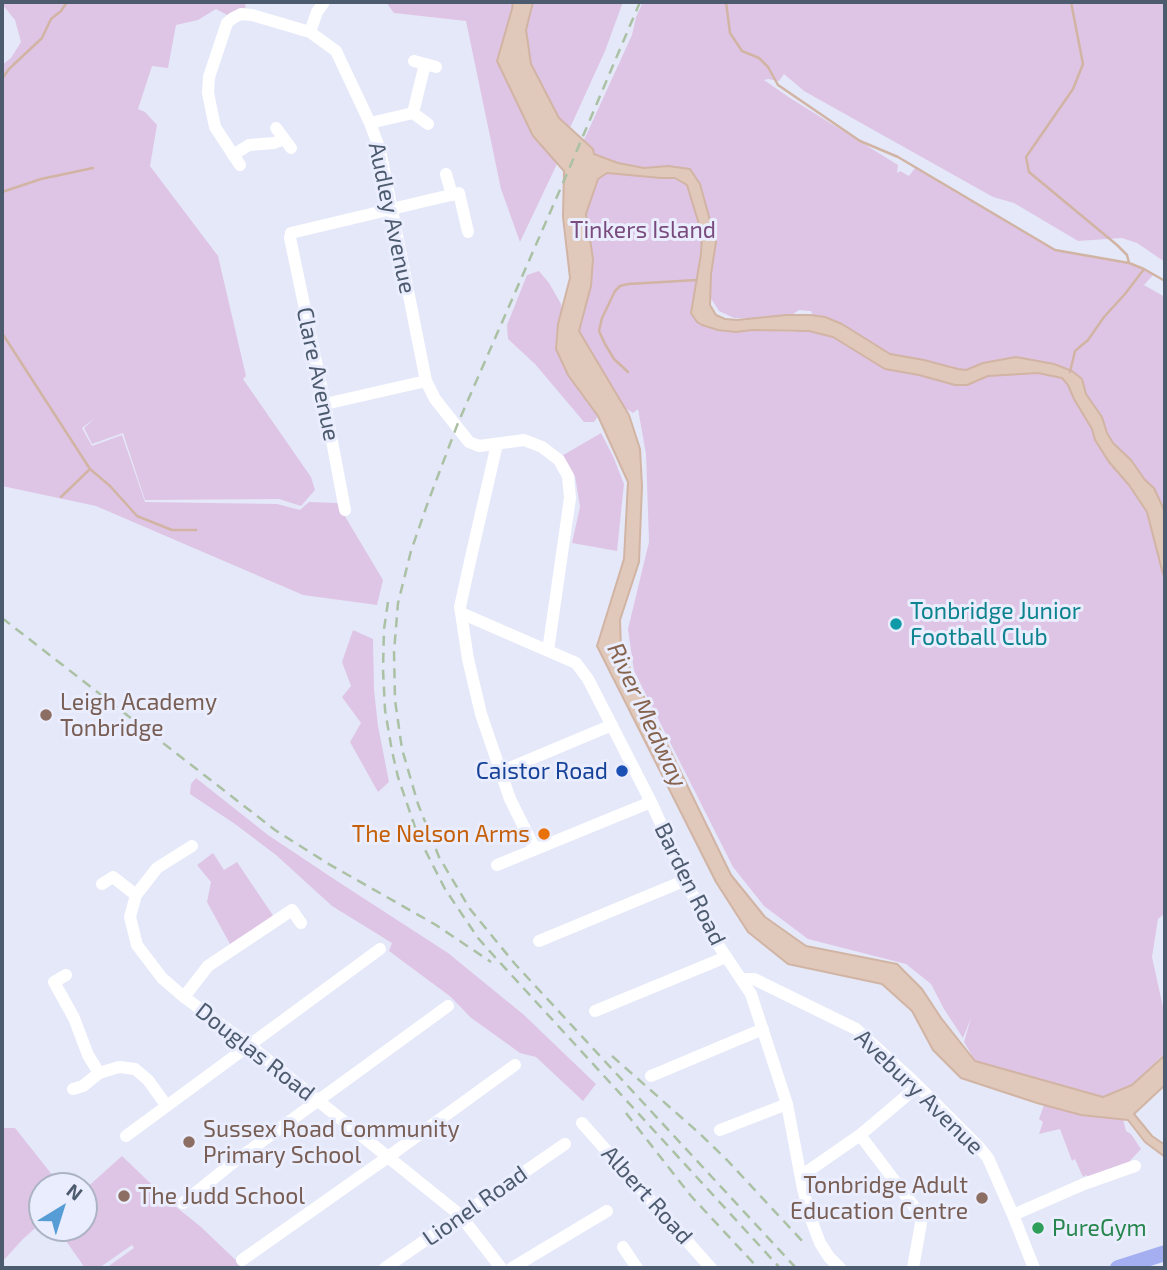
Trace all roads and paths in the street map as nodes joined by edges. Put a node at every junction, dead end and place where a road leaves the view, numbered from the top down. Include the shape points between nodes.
1 (324, 2) edge
2 (310, 32) junction
3 (425, 64) dead end
4 (413, 113) junction
5 (370, 123) junction
6 (428, 124) dead end
7 (283, 138) dead end
8 (446, 174) dead end
9 (455, 194) junction
10 (392, 208) junction
11 (470, 224) dead end
12 (426, 381) junction
13 (325, 404) junction
14 (497, 444) junction
15 (345, 510) dead end
16 (461, 613) junction
17 (548, 650) junction
18 (612, 725) junction
19 (500, 772) junction
20 (651, 802) junction
21 (192, 846) dead end
22 (535, 849) junction
23 (497, 865) dead end
24 (107, 876) dead end
25 (686, 880) junction
26 (136, 895) junction
27 (301, 923) dead end
28 (539, 941) dead end
29 (380, 949) dead end
30 (726, 957) junction
31 (66, 975) dead end
32 (742, 979) junction
33 (184, 996) junction
34 (448, 1006) dead end
35 (595, 1011) dead end
36 (763, 1029) junction
37 (249, 1045) junction
38 (515, 1065) dead end
39 (99, 1073) junction
40 (651, 1076) dead end
41 (918, 1086) junction
42 (73, 1089) dead end
43 (318, 1101) junction
44 (786, 1104) junction
45 (166, 1105) junction
46 (582, 1123) dead end
47 (720, 1130) dead end
48 (860, 1135) junction
49 (126, 1136) dead end
50 (565, 1144) dead end
51 (388, 1157) junction
52 (1135, 1167) dead end
53 (801, 1176) junction
54 (183, 1203) dead end
55 (607, 1211) dead end
56 (460, 1215) junction
57 (1013, 1215) junction
58 (623, 1247) dead end
59 (1165, 1253) edge
60 (242, 1260) dead end
61 (385, 1268) edge
62 (501, 1268) edge
63 (512, 1268) edge
64 (637, 1268) edge
65 (711, 1268) edge
66 (840, 1268) edge
67 (913, 1268) edge
68 (1034, 1268) edge
69 (1118, 1268) edge

1 - 2 street
2 - 5 street, Audley Avenue via 336,51
2 - 7 street, Audley Avenue via 241,14 227,23 209,77 215,127 237,160 248,145
3 - 4 street
4 - 5 street
4 - 6 street
5 - 10 street, Audley Avenue
8 - 9 street
9 - 10 street
9 - 11 street
10 - 12 street, Audley Avenue
10 - 13 street, Clare Avenue via 291,233
12 - 13 street
12 - 14 street, Audley Avenue via 469,442
13 - 15 street, Clare Avenue
14 - 16 street
14 - 17 street, Audley Avenue via 524,440 542,447 559,460 568,476 569,498
16 - 17 street, Barden Road
16 - 19 street via 478,703
17 - 18 street, Barden Road via 576,663
18 - 19 street
18 - 20 street, Barden Road
19 - 22 street
20 - 22 street
20 - 25 street, Barden Road
21 - 26 street via 157,869
22 - 23 street
24 - 26 street
25 - 28 street
25 - 30 street, Barden Road
26 - 33 street, Douglas Road via 130,917 137,945 162,978
27 - 33 street via 290,906 208,966
29 - 37 street
30 - 32 street, Barden Road
30 - 35 street
31 - 39 street via 48,985 74,1017
32 - 36 street, Barden Road
32 - 41 street, Avebury Avenue via 754,979 856,1029
33 - 37 street, Douglas Road
34 - 43 street
36 - 40 street
36 - 44 street, Barden Road
37 - 43 street, Douglas Road
37 - 45 street
38 - 51 street
39 - 42 street
39 - 45 street via 120,1067 135,1069
41 - 48 street
41 - 57 street, Avebury Avenue via 988,1158
43 - 51 street, Douglas Road
43 - 54 street
44 - 47 street
44 - 53 street, Barden Road
45 - 49 street
46 - 65 street, Albert Road
48 - 53 street
48 - 67 street via 919,1213
50 - 56 street, Lionel Road
51 - 56 street, Douglas Road
51 - 60 street
52 - 57 street
53 - 66 street, Barden Road via 820,1243
55 - 63 street
56 - 61 street, Lionel Road
56 - 62 street, Douglas Road
57 - 68 street, Avebury Avenue
58 - 64 street
59 - 69 main road

